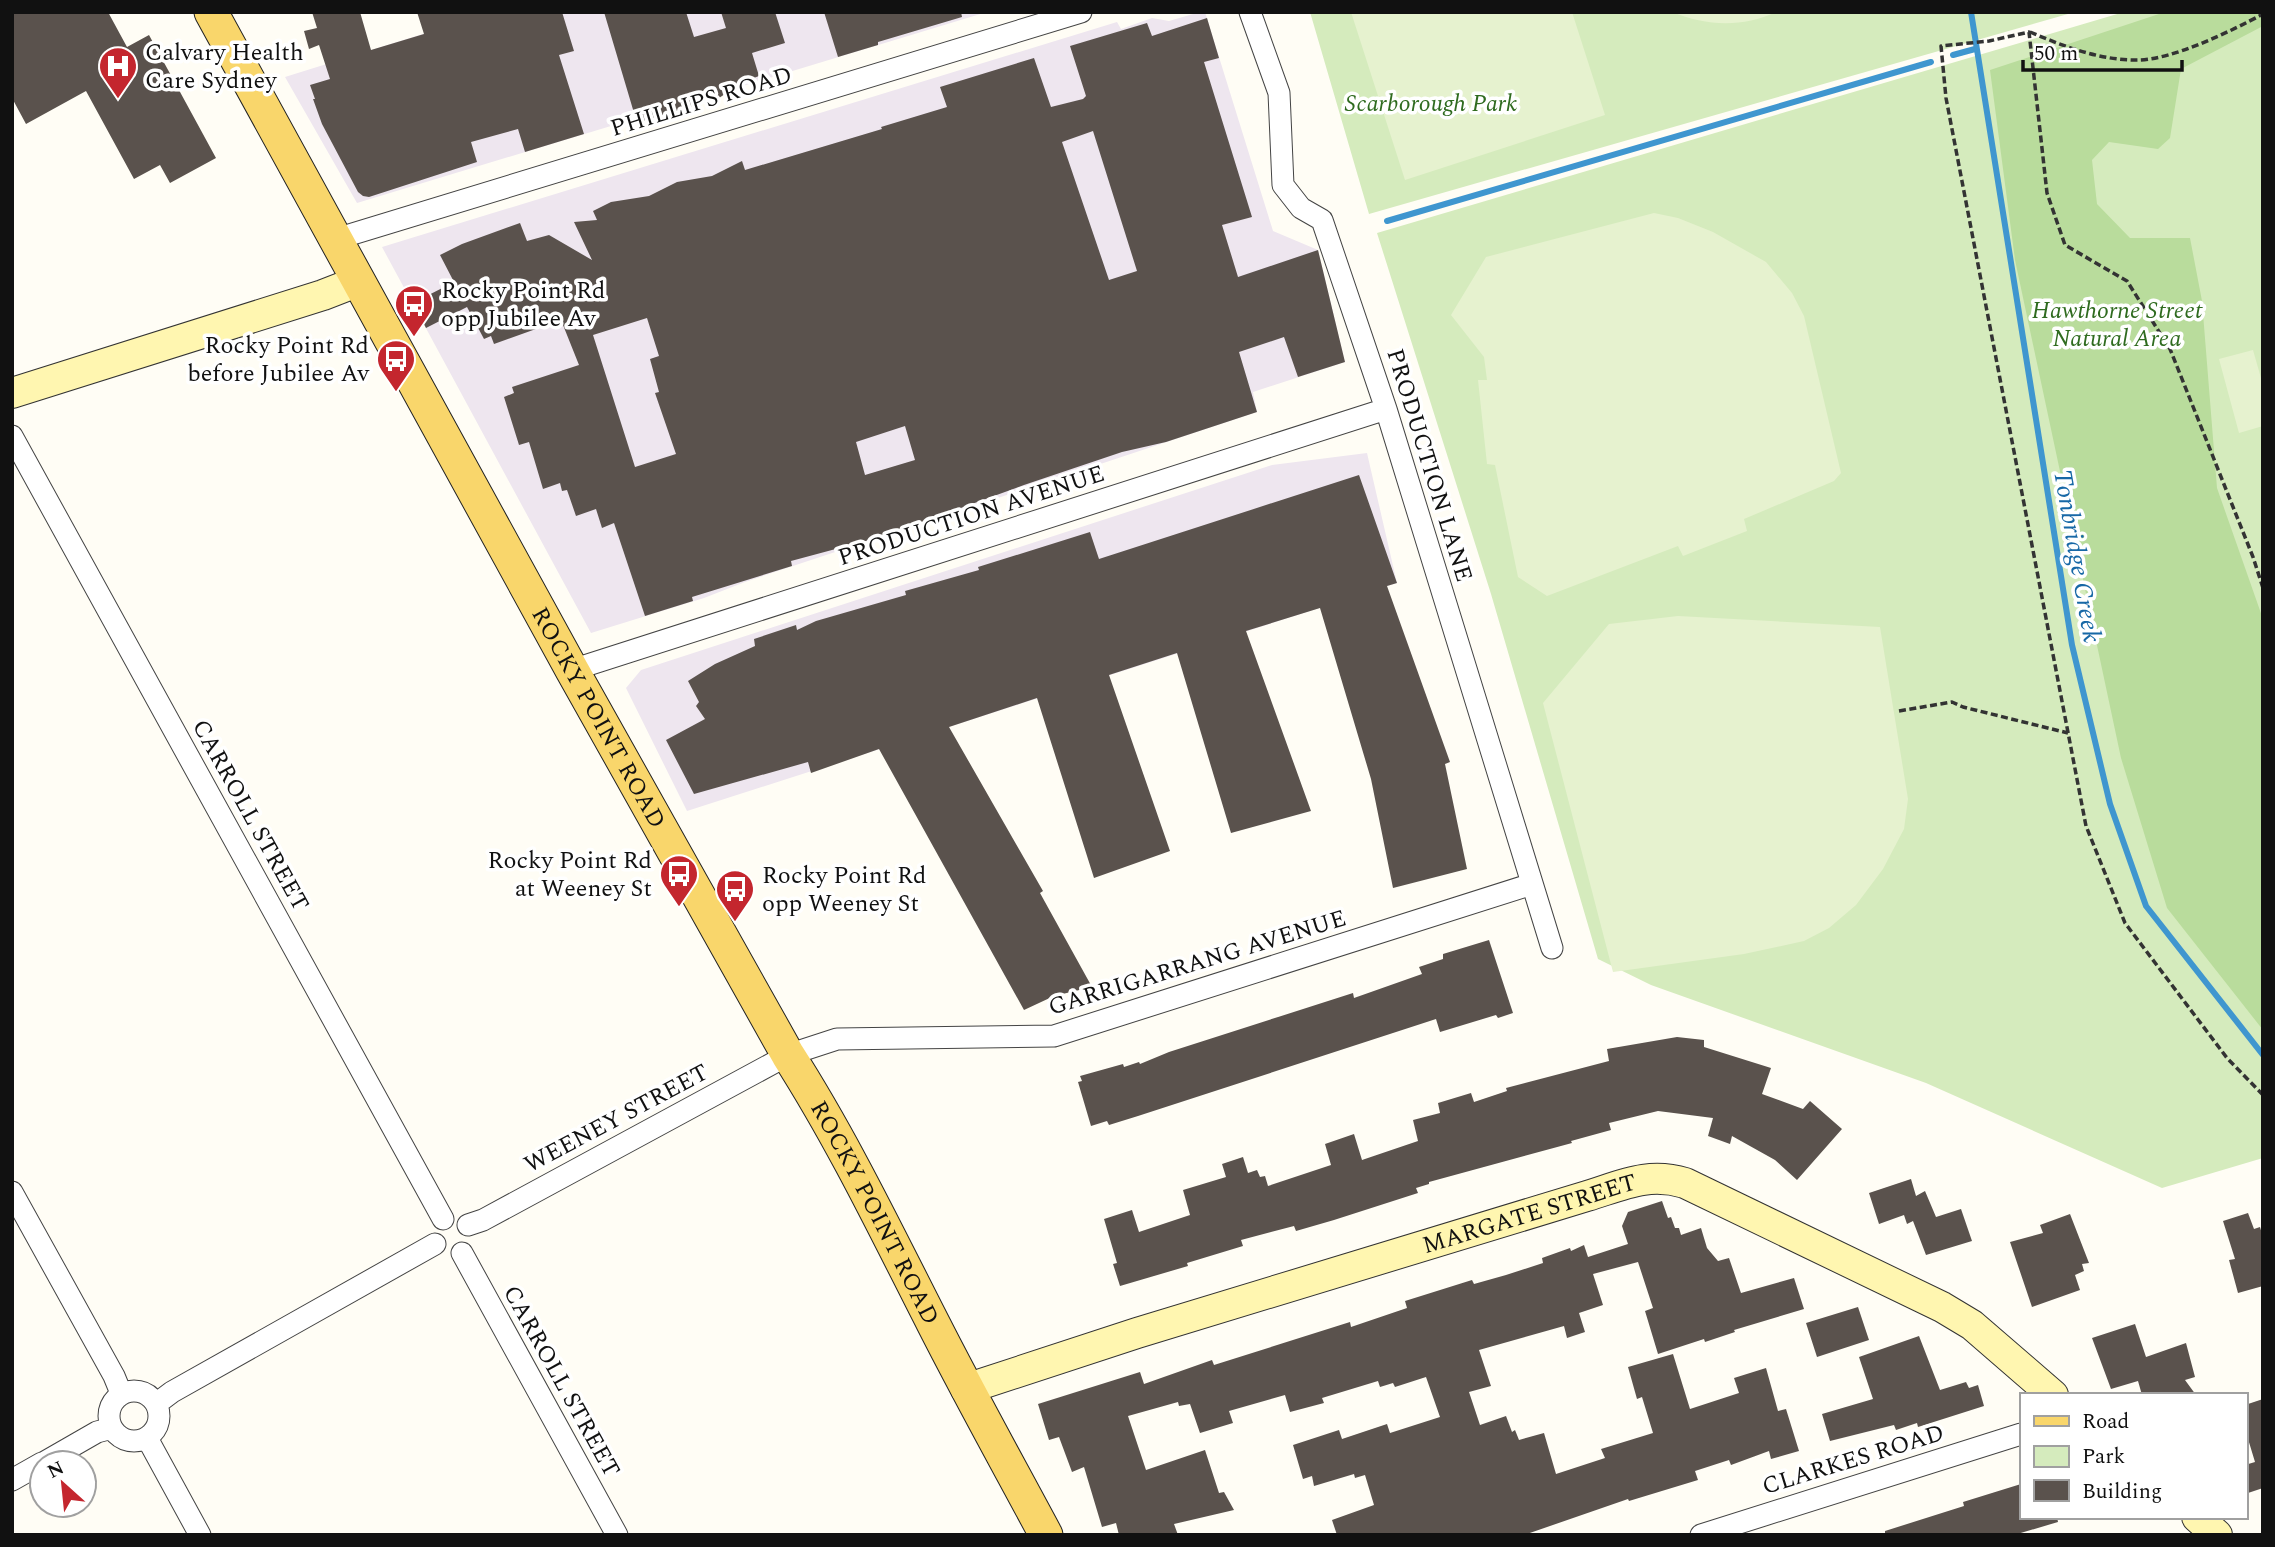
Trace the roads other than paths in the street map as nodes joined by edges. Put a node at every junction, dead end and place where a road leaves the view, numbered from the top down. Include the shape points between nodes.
1 (211, 12) edge
2 (1081, 12) edge
3 (1250, 12) edge
4 (336, 239) junction
5 (359, 281) junction
6 (12, 393) edge
7 (1386, 409) junction
8 (12, 436) edge
9 (572, 670) junction
10 (1532, 884) junction
11 (1552, 948) dead end
12 (788, 1055) junction
13 (12, 1192) edge
14 (443, 1219) junction
15 (468, 1225) junction
16 (435, 1244) junction
17 (462, 1253) junction
18 (966, 1389) junction
19 (121, 1393) junction
20 (2051, 1393) edge
21 (156, 1404) junction
22 (112, 1428) junction
23 (2020, 1434) edge
24 (147, 1438) junction
25 (67, 1449) edge
26 (28, 1471) edge
27 (12, 1480) edge
28 (2198, 1519) edge
29 (200, 1535) edge
30 (617, 1535) edge
31 (1046, 1535) edge
32 (1701, 1535) edge
33 (2217, 1535) edge

1 - 4 main road, ROCKY POINT ROAD
2 - 4 street, PHILLIPS ROAD
3 - 7 street, PRODUCTION LANE via 1279,93 1283,185 1301,208 1322,220
4 - 5 main road, ROCKY POINT ROAD
5 - 6 street
5 - 9 main road, ROCKY POINT ROAD
7 - 9 street, PRODUCTION AVENUE
7 - 10 street, PRODUCTION LANE
8 - 14 street, CARROLL STREET
9 - 12 main road, ROCKY POINT ROAD
10 - 11 street, PRODUCTION LANE
10 - 12 street, GARRIGARRANG AVENUE via 1054,1036 837,1039
12 - 15 street, WEENEY STREET
12 - 18 main road, ROCKY POINT ROAD via 860,1179
13 - 19 street
14 - 15 street via 457,1217
14 - 16 street via 434,1230
15 - 17 street via 471,1241
16 - 17 street via 446,1255
16 - 21 street
17 - 30 street, CARROLL STREET
18 - 20 street, MARGATE STREET via 1654,1177 1685,1183 1941,1307 1972,1325
18 - 31 main road, ROCKY POINT ROAD
19 - 21 street via 145,1393
19 - 22 street via 111,1405
21 - 24 street via 159,1419
22 - 24 street via 123,1439
22 - 25 street
23 - 32 street, CLARKES ROAD
24 - 29 street
26 - 27 street
28 - 33 street

